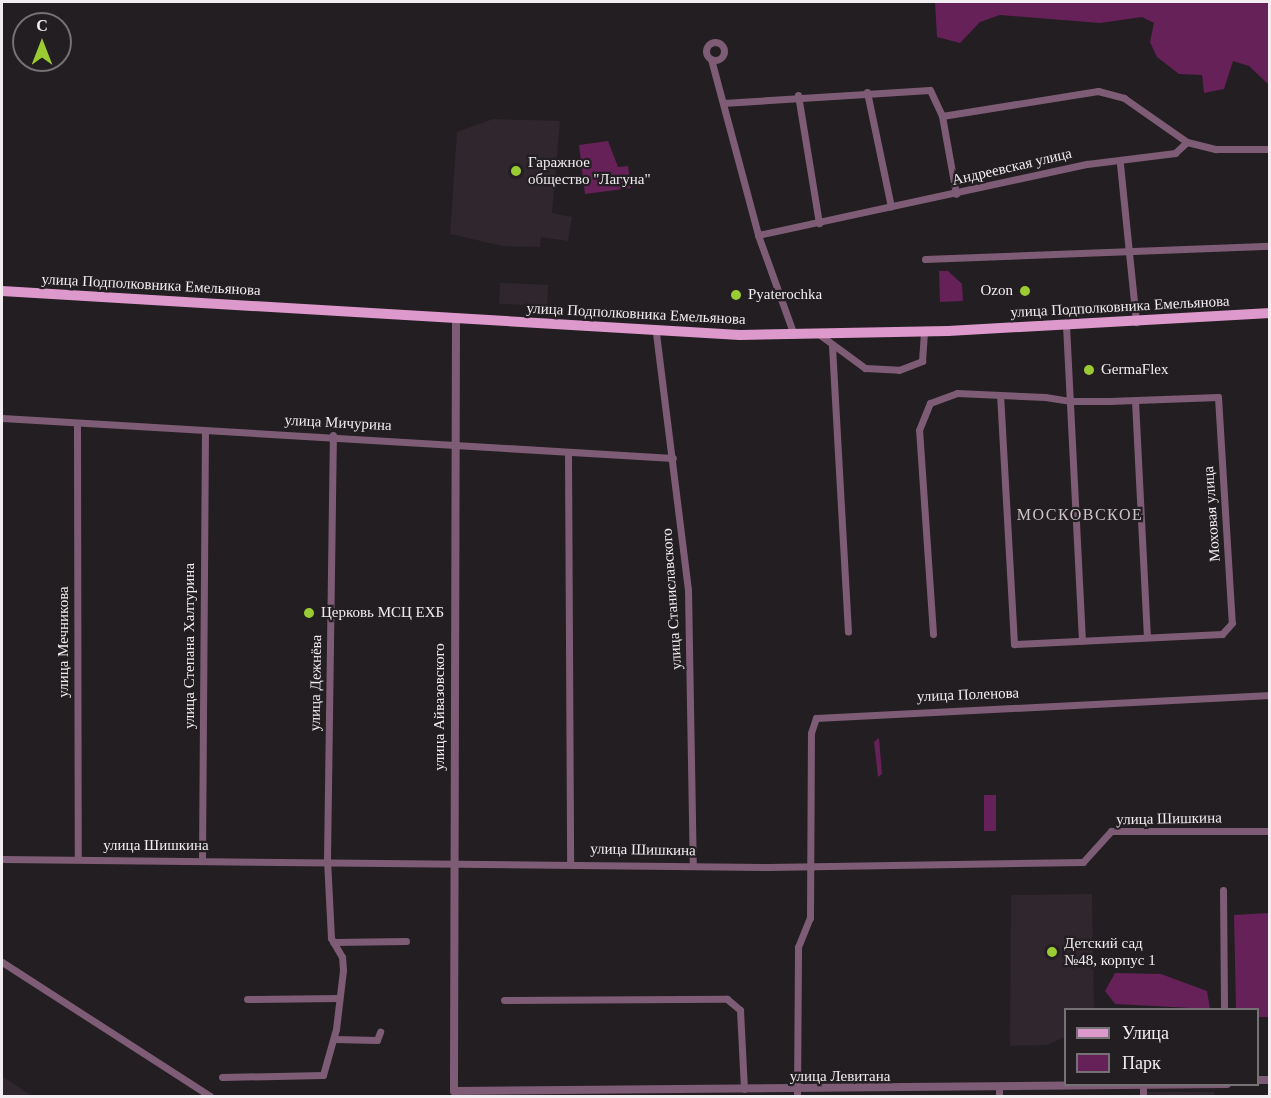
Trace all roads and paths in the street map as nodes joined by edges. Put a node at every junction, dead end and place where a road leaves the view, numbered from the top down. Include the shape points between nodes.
1 (711, 59) dead end
2 (867, 92) junction
3 (798, 95) junction
4 (723, 103) junction
5 (942, 116) junction
6 (1187, 142) junction
7 (1269, 149) edge
8 (1120, 164) junction
9 (957, 194) junction
10 (891, 207) junction
11 (819, 223) junction
12 (758, 235) junction
13 (1269, 246) edge
14 (1129, 251) junction
15 (925, 259) dead end
16 (2, 291) edge
17 (1269, 313) edge
18 (456, 318) junction
19 (1136, 323) junction
20 (1066, 325) junction
21 (924, 331) junction
22 (656, 333) junction
23 (794, 335) junction
24 (820, 335) junction
25 (832, 345) junction
26 (1000, 395) junction
27 (1136, 400) junction
28 (1070, 401) junction
29 (2, 418) edge
30 (77, 426) junction
31 (205, 432) junction
32 (333, 435) junction
33 (455, 444) junction
34 (568, 453) junction
35 (673, 458) junction
36 (848, 632) dead end
37 (933, 634) dead end
38 (1147, 637) junction
39 (1083, 641) junction
40 (1269, 695) edge
41 (1269, 831) edge
42 (2, 859) edge
43 (78, 859) junction
44 (327, 859) junction
45 (202, 860) junction
46 (453, 861) junction
47 (570, 862) junction
48 (811, 864) junction
49 (693, 865) junction
50 (1223, 890) dead end
51 (406, 941) dead end
52 (333, 942) junction
53 (2, 962) edge
54 (339, 998) junction
55 (247, 999) dead end
56 (504, 1000) dead end
57 (1224, 1008) edge
58 (380, 1032) dead end
59 (334, 1039) junction
60 (222, 1077) dead end
61 (1208, 1086) edge
62 (744, 1089) junction
63 (697, 1092) edge
64 (999, 1092) edge
65 (1143, 1093) edge
66 (454, 1094) edge
67 (798, 1094) edge
68 (881, 1094) edge
69 (210, 1096) edge

1 - 4 street
2 - 3 street
2 - 5 street via 930,90
2 - 10 street
3 - 4 street
3 - 11 street
4 - 12 street
5 - 6 street via 1098,91 1124,98
5 - 9 street
6 - 7 street via 1216,149
6 - 8 street, Андреевская улица via 1175,153
8 - 9 street, Андреевская улица via 1088,164
8 - 14 street
9 - 10 street, Андреевская улица
10 - 11 street, Андреевская улица
11 - 12 street, Андреевская улица
12 - 23 street
13 - 14 street
14 - 15 street
14 - 19 street
16 - 18 main road, улица Подполковника Емельянова
17 - 19 main road, улица Подполковника Емельянова
18 - 22 main road, улица Подполковника Емельянова
18 - 33 street, улица Айвазовского
19 - 20 main road, улица Подполковника Емельянова
20 - 21 main road, улица Подполковника Емельянова
20 - 28 street
21 - 24 main road, улица Подполковника Емельянова
21 - 25 street via 926,350 913,367 879,371
22 - 23 main road, улица Подполковника Емельянова
22 - 35 street, улица Станиславского
23 - 24 main road, улица Подполковника Емельянова
24 - 25 street
25 - 36 street
26 - 28 street, Моховая улица
26 - 37 street, Моховая улица via 941,396 921,417
26 - 39 street, Моховая улица via 1014,644
27 - 28 street, Моховая улица
27 - 38 street
27 - 38 street, Моховая улица via 1218,397 1232,623 1222,634
28 - 39 street
29 - 30 street, улица Мичурина
30 - 31 street, улица Мичурина
30 - 43 street, улица Мечникова
31 - 32 street, улица Мичурина
31 - 45 street, улица Степана Халтурина
32 - 33 street, улица Мичурина
32 - 44 street, улица Дежнёва
33 - 34 street, улица Мичурина
33 - 46 street, улица Айвазовского
34 - 35 street, улица Мичурина
34 - 47 street
35 - 49 street, улица Станиславского via 690,635
38 - 39 street, Моховая улица
40 - 48 street, улица Поленова via 819,716 811,733
41 - 48 street, улица Шишкина via 1111,831 1083,862
42 - 43 street, улица Шишкина
43 - 45 street, улица Шишкина
44 - 45 street, улица Шишкина
44 - 46 street, улица Шишкина
44 - 52 street, улица Дежнёва
46 - 47 street, улица Шишкина
46 - 66 street, улица Айвазовского
47 - 49 street, улица Шишкина
48 - 49 street, улица Шишкина
48 - 67 street via 810,918 798,947
50 - 57 street
51 - 52 street
52 - 54 street, улица Дежнёва via 342,957
53 - 69 street
54 - 55 street
54 - 59 street, улица Дежнёва
56 - 62 street via 728,999 740,1010
58 - 59 street via 377,1040
59 - 60 street, улица Дежнёва via 327,1073
61 - 65 street, улица Левитана
62 - 63 street, улица Левитана
62 - 67 street, улица Левитана
63 - 66 street, улица Левитана
64 - 65 street, улица Левитана
64 - 68 street, улица Левитана
67 - 68 street, улица Левитана

